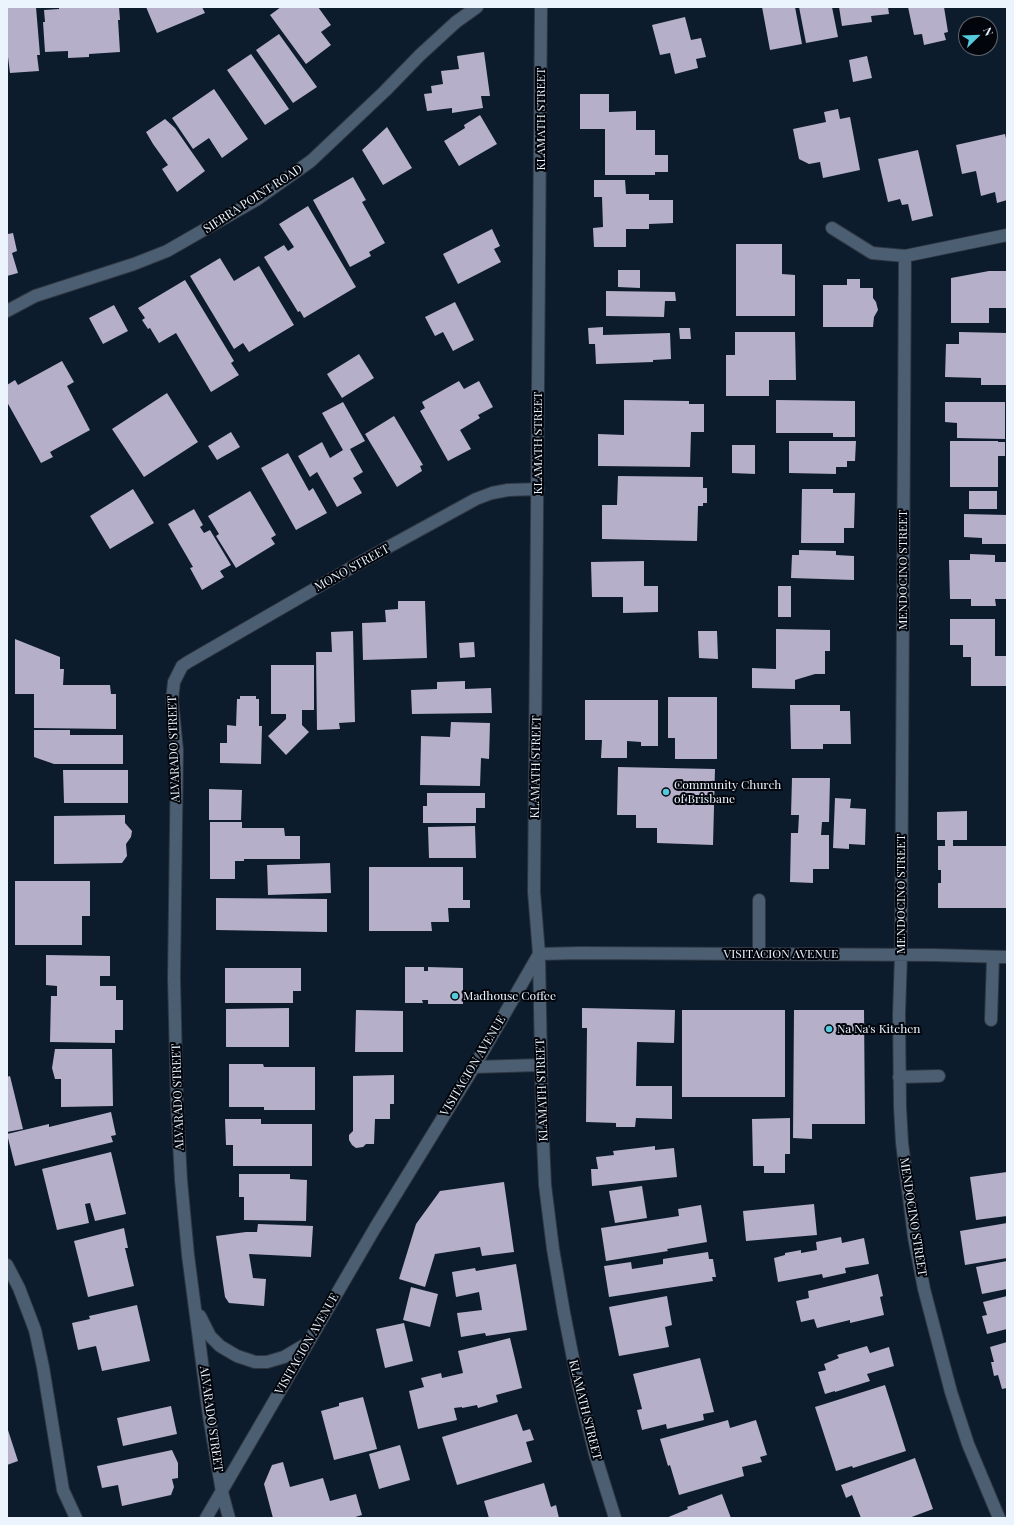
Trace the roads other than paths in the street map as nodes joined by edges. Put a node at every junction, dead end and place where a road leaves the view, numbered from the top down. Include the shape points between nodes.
1 (477, 7) edge
2 (541, 7) edge
3 (832, 228) dead end
4 (1007, 235) edge
5 (905, 256) junction
6 (7, 311) edge
7 (538, 489) junction
8 (177, 674) joint
9 (759, 900) dead end
10 (539, 954) junction
11 (759, 954) junction
12 (901, 955) junction
13 (993, 957) junction
14 (1007, 957) edge
15 (991, 1020) dead end
16 (540, 1066) junction
17 (474, 1067) junction
18 (938, 1076) dead end
19 (899, 1077) junction
20 (7, 1266) edge
21 (195, 1303) junction
22 (307, 1343) junction
23 (222, 1492) junction
24 (76, 1518) edge
25 (206, 1518) edge
26 (230, 1518) edge
27 (615, 1518) edge
28 (999, 1518) edge

1 - 6 street, SIERRA POINT ROAD via 456,22 420,55 311,161 256,200 167,251 35,296
2 - 7 street, KLAMATH STREET
3 - 5 street via 872,253
4 - 5 street
5 - 12 street, MENDOCINO STREET
7 - 8 street, MONO STREET via 508,490 476,499 230,637 182,666
7 - 10 street, KLAMATH STREET via 534,892
8 - 21 street, ALVARADO STREET via 172,700 176,750 174,978 177,1104 181,1180
9 - 11 street
10 - 11 street, VISITACION AVENUE
10 - 16 street, KLAMATH STREET
10 - 17 street, VISITACION AVENUE
11 - 12 street, VISITACION AVENUE
12 - 13 street, VISITACION AVENUE
12 - 19 street, MENDOCINO STREET
13 - 14 street, VISITACION AVENUE
13 - 15 street
16 - 17 street
16 - 27 street, KLAMATH STREET via 545,1185 553,1249 578,1384 595,1454
17 - 22 street, VISITACION AVENUE
18 - 19 street
19 - 28 street, MENDOCINO STREET via 902,1143 914,1237 924,1289 963,1429
20 - 24 street via 19,1288 35,1330 63,1490
21 - 22 street via 210,1336 220,1346 237,1356 255,1362 267,1362 284,1357
21 - 23 street, ALVARADO STREET via 209,1416
22 - 23 street, VISITACION AVENUE
23 - 25 street, VISITACION AVENUE
23 - 26 street, ALVARADO STREET

